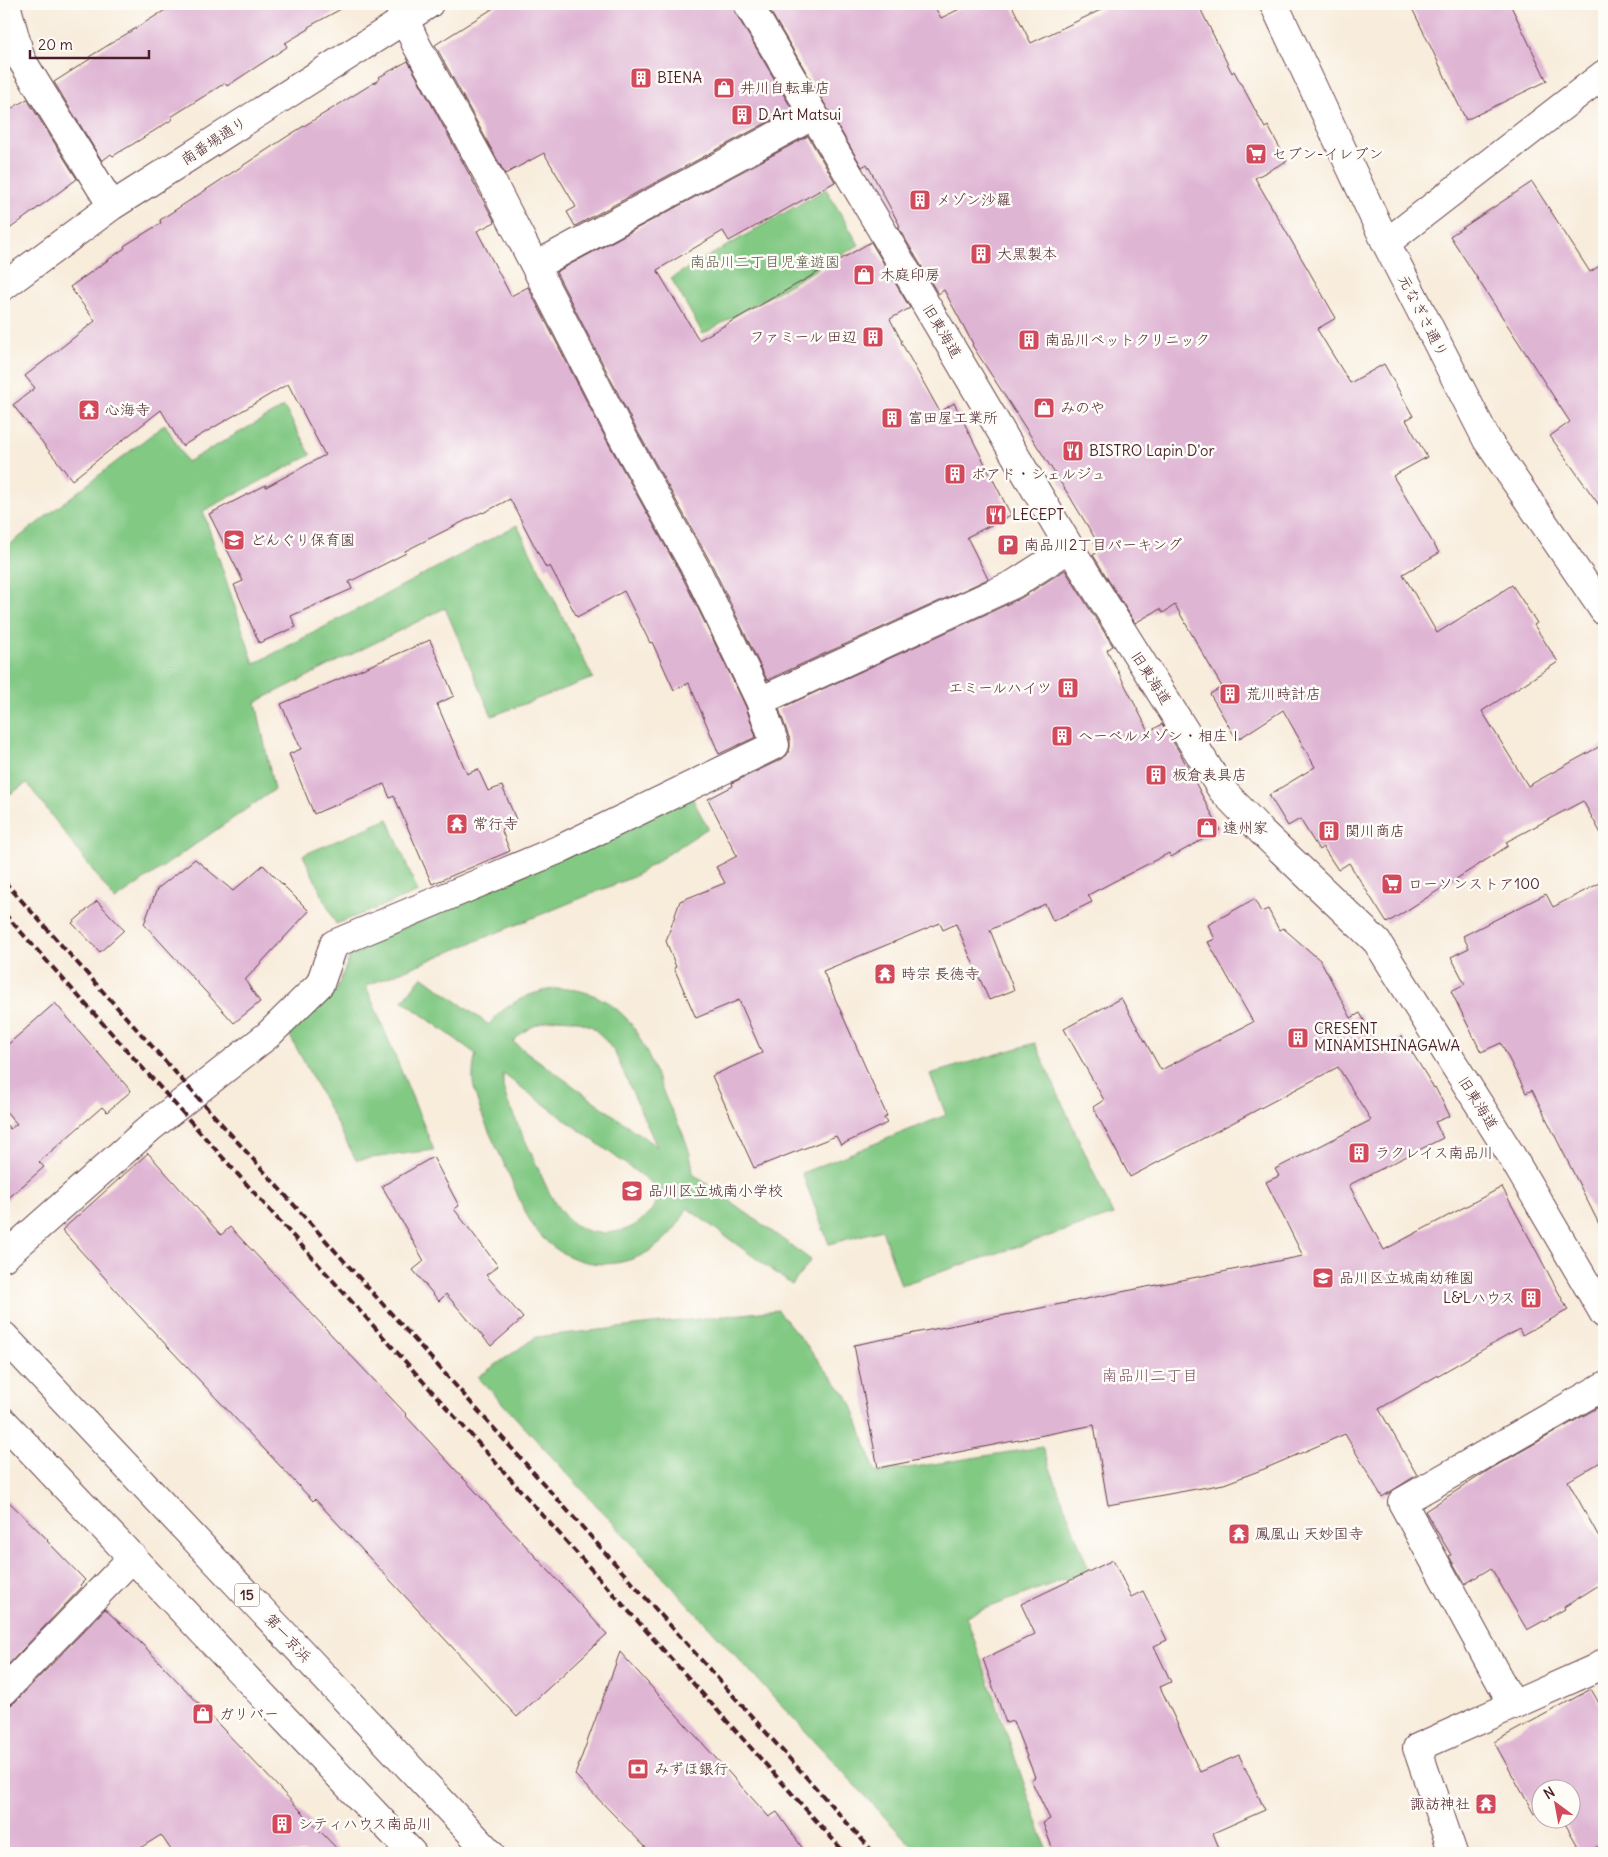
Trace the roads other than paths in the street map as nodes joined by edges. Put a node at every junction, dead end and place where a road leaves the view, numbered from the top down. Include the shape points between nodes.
1 (6, 4) edge
2 (429, 4) edge
3 (748, 4) edge
4 (1274, 4) edge
5 (402, 11) edge
6 (1604, 74) edge
7 (814, 115) junction
8 (112, 206) junction
9 (1386, 243) junction
10 (535, 266) junction
11 (4, 286) edge
12 (1070, 548) junction
13 (1604, 611) edge
14 (760, 701) junction
15 (4, 1257) edge
16 (1604, 1314) edge
17 (4, 1336) edge
18 (1604, 1386) edge
19 (4, 1422) edge
20 (133, 1556) junction
21 (1604, 1663) edge
22 (4, 1691) edge
23 (1513, 1705) junction
24 (1444, 1851) edge
25 (412, 1853) edge
26 (490, 1853) edge

1 - 8 main road via 21,59
2 - 5 main road, 南番場通り
3 - 7 main road, 旧東海道
4 - 9 main road, 元なぎさ通り
5 - 8 main road, 南番場通り
5 - 10 main road via 416,44
6 - 9 main road
7 - 10 main road
7 - 12 main road, 旧東海道
8 - 11 main road, 南番場通り
9 - 13 main road, 元なぎさ通り via 1487,440
10 - 14 main road via 620,432 698,573
12 - 14 main road via 1014,584
12 - 16 main road, 旧東海道 via 1222,790 1377,942 1511,1155
14 - 15 main road via 775,746 560,849 334,944 320,984 268,1035 150,1128
17 - 26 main road, 第一京浜 / 15
18 - 23 main road via 1402,1502
19 - 20 main road
20 - 22 main road
20 - 25 main road
21 - 23 main road
23 - 24 main road via 1417,1748

